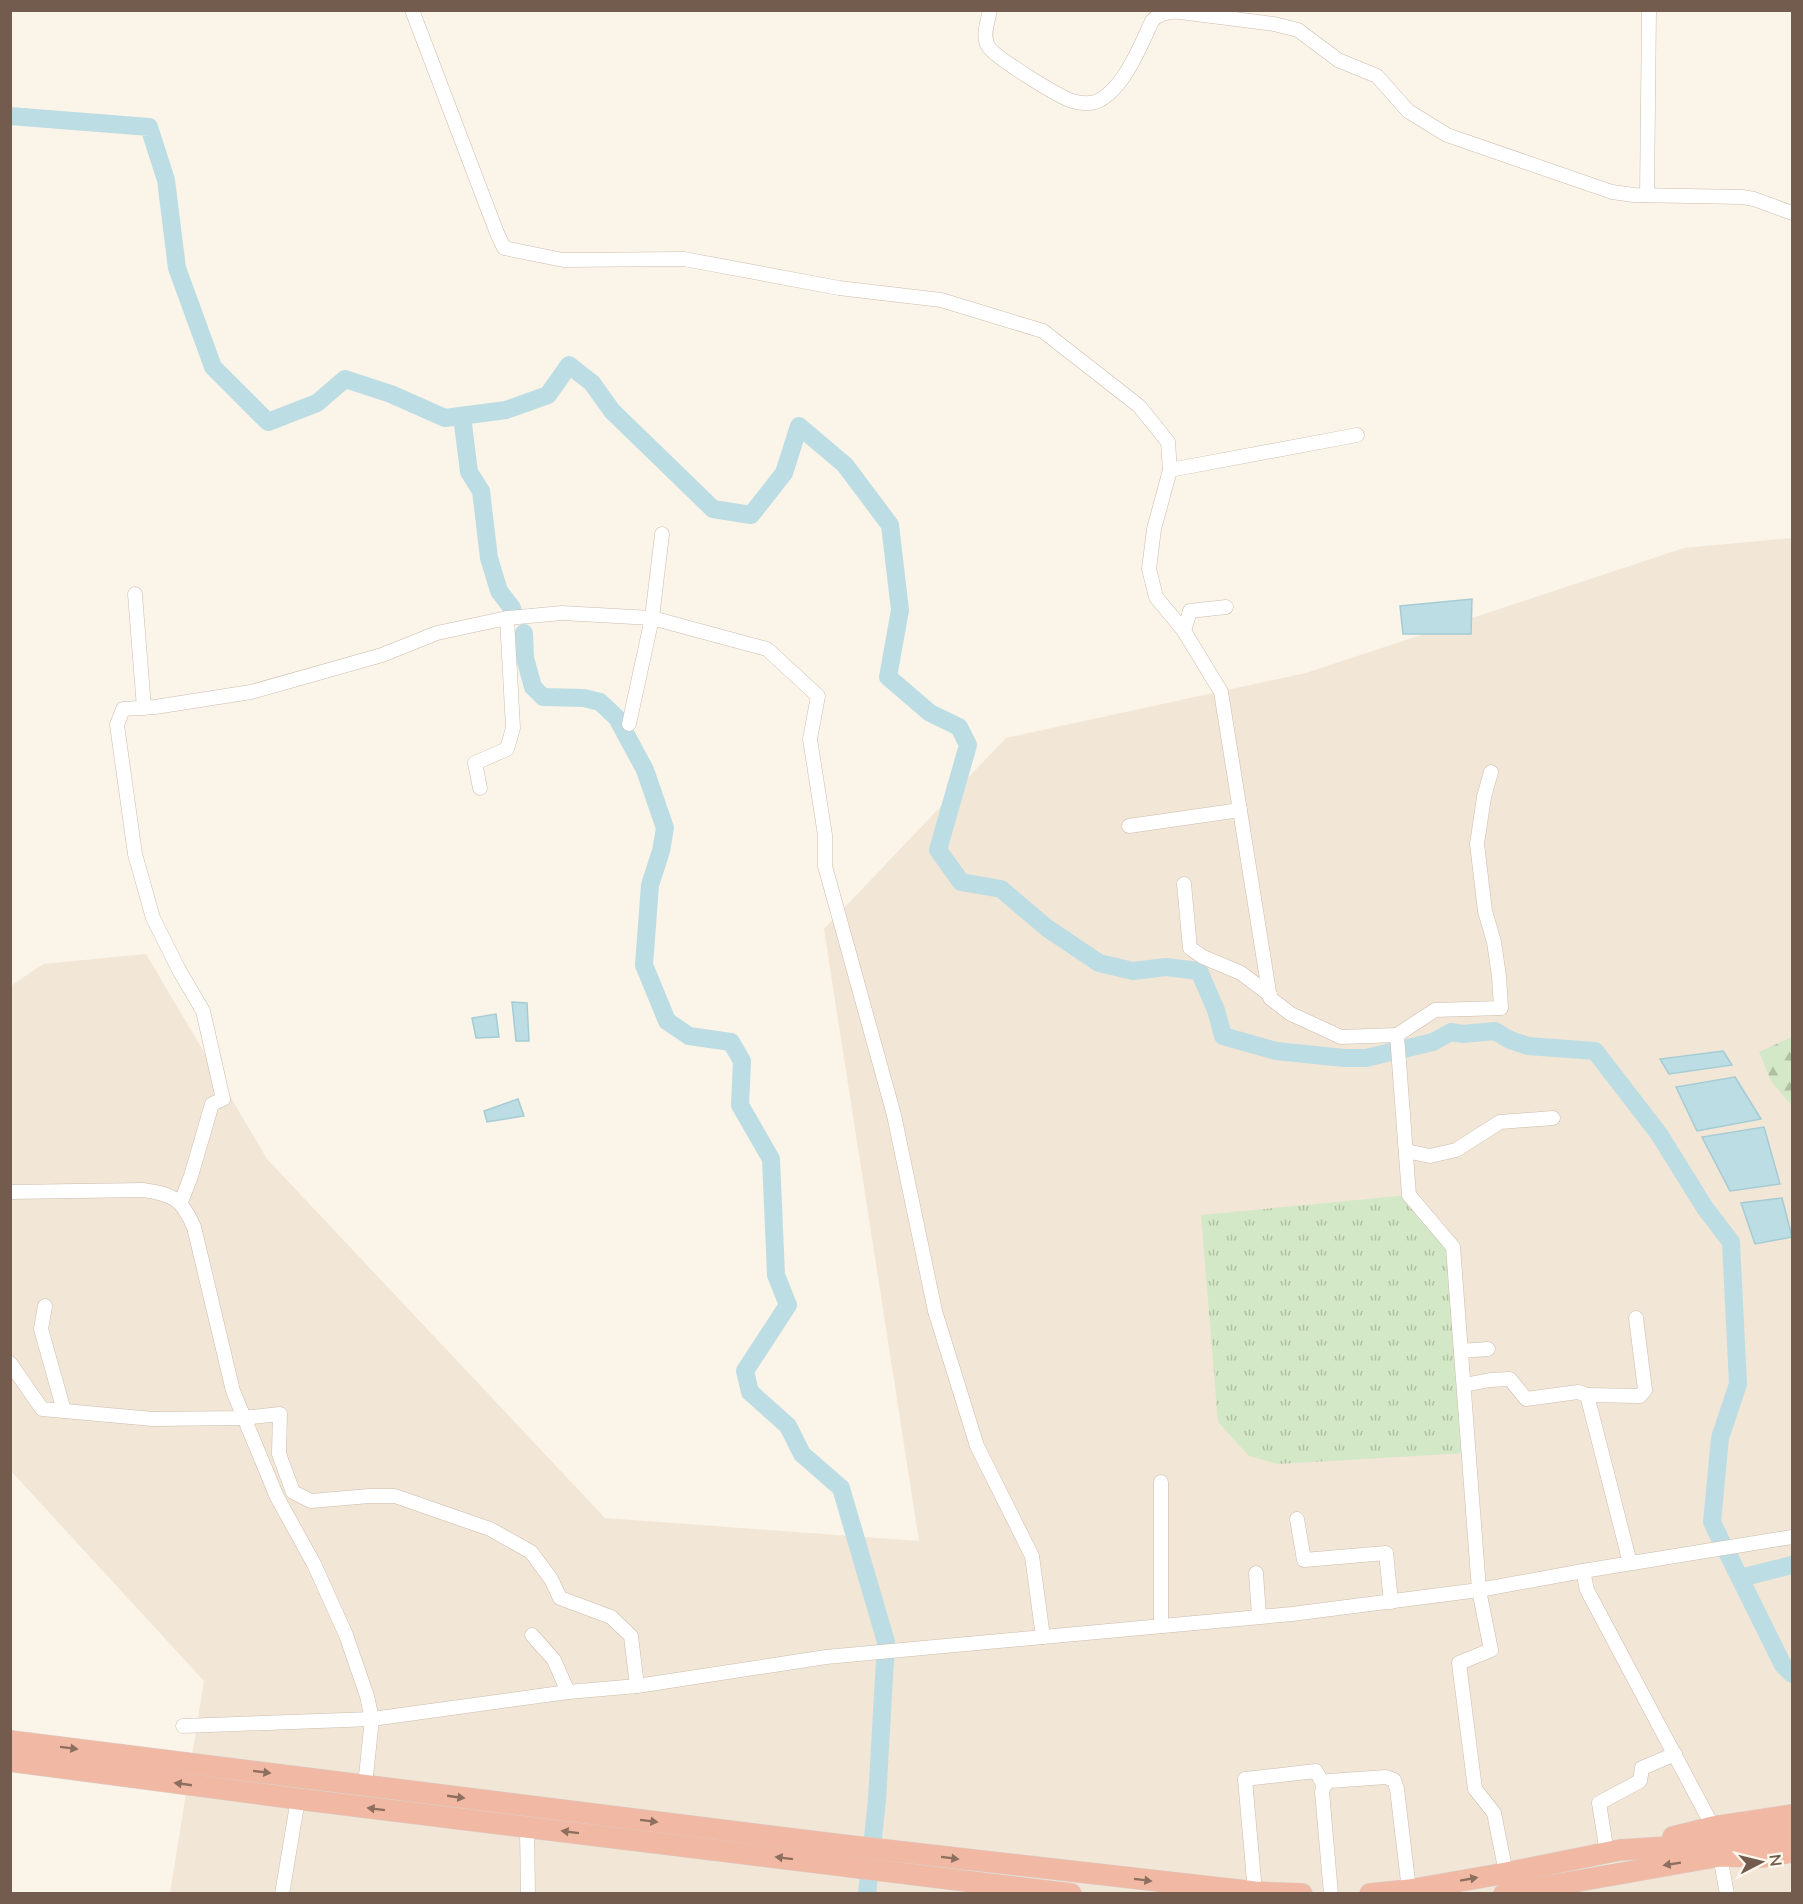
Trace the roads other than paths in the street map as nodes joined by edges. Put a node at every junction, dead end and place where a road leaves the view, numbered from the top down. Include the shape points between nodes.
1 (412, 10) edge
2 (990, 10) edge
3 (1649, 10) edge
4 (1647, 195) junction
5 (1792, 213) edge
6 (1358, 435) dead end
7 (1170, 470) junction
8 (662, 534) dead end
9 (135, 594) dead end
10 (1226, 607) dead end
11 (507, 618) junction
12 (652, 618) junction
13 (1184, 631) junction
14 (144, 708) junction
15 (629, 723) dead end
16 (1491, 772) dead end
17 (480, 788) dead end
18 (1240, 810) junction
19 (1129, 826) dead end
20 (1184, 884) dead end
21 (1270, 995) junction
22 (1397, 1035) junction
23 (1553, 1118) dead end
24 (1406, 1150) junction
25 (10, 1192) edge
26 (181, 1202) junction
27 (45, 1306) dead end
28 (1636, 1318) dead end
29 (1488, 1348) dead end
30 (1461, 1351) junction
31 (10, 1363) edge
32 (1464, 1385) junction
33 (1587, 1395) junction
34 (64, 1411) junction
35 (243, 1419) junction
36 (1161, 1482) dead end
37 (1297, 1519) dead end
38 (1792, 1537) edge
39 (1630, 1563) junction
40 (1583, 1571) junction
41 (1256, 1573) dead end
42 (1479, 1590) junction
43 (1391, 1602) junction
44 (1259, 1616) junction
45 (1161, 1626) junction
46 (532, 1635) dead end
47 (1043, 1637) junction
48 (637, 1686) junction
49 (568, 1692) junction
50 (372, 1719) junction
51 (183, 1726) dead end
52 (10, 1741) edge
53 (1676, 1754) junction
54 (10, 1761) edge
55 (365, 1785) junction
56 (1324, 1786) junction
57 (298, 1799) junction
58 (1792, 1815) edge
59 (1792, 1823) edge
60 (526, 1827) junction
61 (1713, 1827) junction
62 (1792, 1832) edge
63 (1614, 1851) junction
64 (842, 1855) junction
65 (1780, 1855) edge
66 (1720, 1856) junction
67 (1792, 1860) edge
68 (891, 1861) junction
69 (1505, 1883) edge
70 (960, 1887) edge
71 (1409, 1890) junction
72 (1255, 1892) edge
73 (282, 1893) edge
74 (528, 1893) edge
75 (1071, 1893) edge
76 (1302, 1893) edge
77 (1331, 1893) edge
78 (1370, 1893) edge
79 (1727, 1893) edge

1 - 7 street via 504,248 563,260 684,260 839,288 941,300 1043,331 1139,406 1168,442
2 - 4 street via 986,39 991,51 1072,101 1097,101 1109,93 1121,80 1156,16 1180,12 1274,24 1298,30 1338,60 1377,76 1408,111 1447,135 1612,192
3 - 4 street
4 - 5 street via 1754,199
6 - 7 street
7 - 13 street via 1154,529 1149,568 1156,597
8 - 12 street
9 - 14 street
10 - 13 street via 1190,611
11 - 12 street via 561,613
11 - 14 street via 436,633 382,655 251,692
11 - 17 street via 513,728 507,749 475,763
12 - 15 street
12 - 47 street via 767,649 818,696 810,739 825,835 825,866 894,1115 935,1311 977,1446 1032,1556
13 - 18 street via 1221,692
14 - 26 street via 123,709 117,725 135,854 153,918 203,1011 223,1099 212,1104
16 - 22 street via 1477,844 1485,912 1499,976 1500,1008 1435,1010
18 - 19 street
18 - 21 street
20 - 21 street via 1190,948 1241,973
21 - 22 street via 1291,1014 1341,1037
22 - 24 street
23 - 24 street via 1500,1122 1456,1150 1430,1156
24 - 30 street via 1409,1195 1453,1247
25 - 26 street via 143,1190 165,1193
26 - 35 street via 194,1227
27 - 34 street via 41,1329
28 - 33 street via 1645,1390 1640,1396
29 - 30 street
30 - 32 street
31 - 34 street via 42,1409
32 - 33 street via 1510,1379 1526,1399 1578,1392
32 - 42 street
33 - 39 street
34 - 35 street via 153,1419
35 - 48 street via 280,1414 279,1454 293,1492 311,1501 395,1496 490,1529 531,1552 560,1598 611,1617 631,1636
35 - 50 street via 346,1635
36 - 45 street
37 - 43 street via 1304,1560 1386,1553
38 - 39 street
39 - 40 street
40 - 42 street
40 - 53 street via 1587,1590
41 - 44 street
42 - 43 street
42 - 69 street via 1491,1650 1459,1663 1475,1789 1494,1813
43 - 44 street
44 - 45 street
45 - 47 street
46 - 49 street via 551,1654
47 - 48 street via 826,1657
48 - 49 street
49 - 50 street
50 - 51 street
50 - 55 street
52 -> 55 highway
53 - 61 street
53 - 63 street via 1642,1768 1640,1781 1599,1803
57 -> 54 highway
55 -> 64 highway
56 - 71 street via 1329,1782 1386,1777 1394,1780
56 - 72 street via 1316,1771 1245,1779
56 - 77 street
60 -> 57 highway
57 - 73 street
58 - 61 highway
59 - 63 highway
64 -> 60 highway
60 - 74 street
61 - 63 highway
62 - 63 highway via 1716,1844
63 - 69 highway
64 - 68 highway
65 - 66 highway
65 - 67 highway via 1780,1860
66 -> 69 highway
66 - 79 street
68 - 70 highway
68 -> 72 highway
71 -> 69 highway
70 - 75 highway
71 - 78 highway
72 - 76 highway

